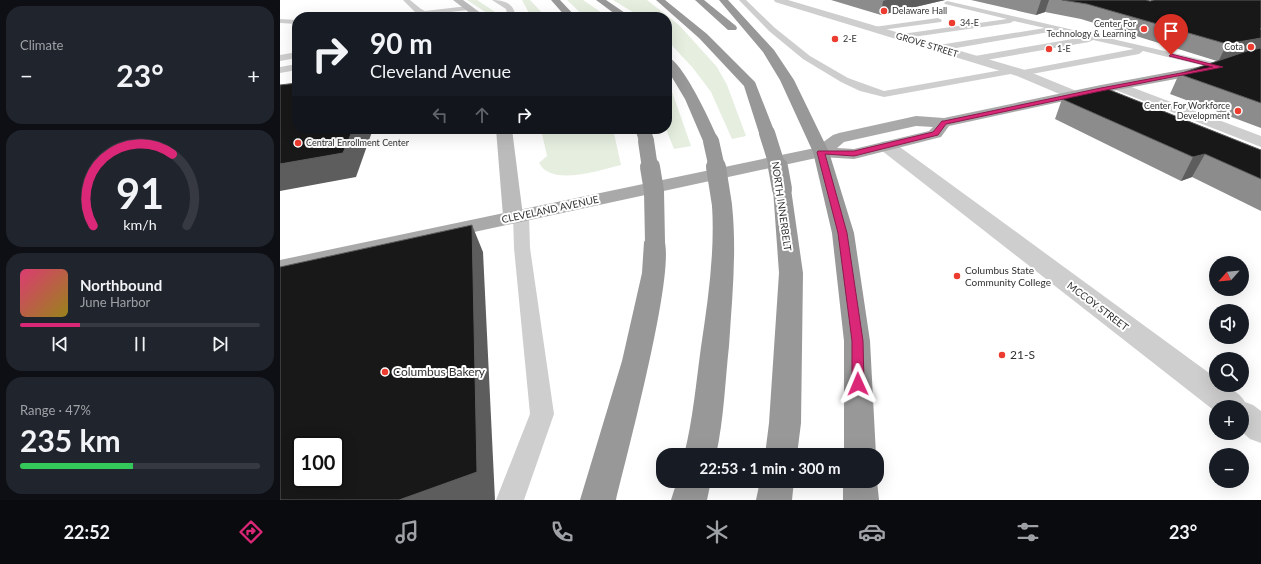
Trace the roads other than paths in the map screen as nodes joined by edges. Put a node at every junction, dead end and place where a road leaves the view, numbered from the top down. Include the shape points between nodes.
1 (406, 0) edge
2 (457, 0) edge
3 (495, 0) edge
4 (600, 0) edge
5 (660, 0) edge
6 (699, 0) edge
7 (722, 0) edge
8 (742, 0) edge
9 (778, 0) edge
10 (555, 1) edge
11 (510, 2) edge
12 (946, 3) dead end
13 (468, 8) junction
14 (422, 12) edge
15 (434, 12) edge
16 (474, 12) edge
17 (512, 12) edge
18 (566, 12) edge
19 (618, 12) edge
20 (990, 13) junction
21 (970, 16) dead end
22 (947, 19) dead end
23 (1018, 20) junction
24 (280, 21) edge
25 (292, 22) edge
26 (1057, 28) junction
27 (874, 29) junction
28 (902, 37) junction
29 (1096, 38) junction
30 (727, 44) dead end
31 (938, 48) junction
32 (1146, 49) junction
33 (292, 56) edge
34 (280, 58) edge
35 (975, 59) junction
36 (1261, 59) edge
37 (672, 66) edge
38 (1221, 67) junction
39 (292, 68) edge
40 (280, 70) edge
41 (1017, 72) junction
42 (787, 80) junction
43 (750, 85) junction
44 (1118, 86) junction
45 (1074, 95) junction
46 (944, 123) junction
47 (505, 134) edge
48 (644, 135) edge
49 (1261, 142) edge
50 (887, 146) junction
51 (821, 152) junction
52 (517, 216) junction
53 (280, 266) edge
54 (1223, 400) edge
55 (1249, 420) edge
56 (1261, 429) edge
57 (702, 448) edge
58 (782, 448) edge
59 (860, 448) edge
60 (692, 488) edge
61 (776, 488) edge
62 (860, 488) edge
63 (510, 500) edge
64 (598, 500) edge
65 (689, 500) edge
66 (774, 500) edge
67 (861, 500) edge

1 - 14 lane
2 - 13 street
3 - 11 lane
4 - 19 highway
5 - 43 highway, NORTH INNERBELT via 702,36
6 - 42 highway via 754,47
7 - 42 highway via 768,50
8 - 41 lane via 811,61 832,74 875,92 884,94
9 - 27 street, GROVE STREET
10 - 18 highway
11 - 17 lane
12 - 20 lane
13 - 15 lane
13 - 16 street
20 - 21 lane
20 - 23 lane
22 - 27 lane
23 - 26 lane
23 - 28 lane
24 - 25 lane
26 - 29 lane
26 - 31 lane
27 - 28 street, GROVE STREET
28 - 31 street, GROVE STREET
29 - 32 lane
29 - 35 lane
30 - 43 highway
31 - 35 street, GROVE STREET
32 - 38 lane
32 - 41 lane
33 - 34 lane
35 - 41 street, GROVE STREET
36 - 38 main road, CLEVELAND AVENUE
37 - 57 highway, bridge via 694,103 711,141 724,224 718,312
38 - 44 main road, CLEVELAND AVENUE
39 - 40 lane
41 - 45 street, GROVE STREET
42 - 51 highway
43 - 58 highway, NORTH INNERBELT, bridge via 776,158 785,209 791,273
44 - 45 main road, CLEVELAND AVENUE
44 - 49 street
45 - 46 main road, CLEVELAND AVENUE
46 - 50 main road, CLEVELAND AVENUE via 936,134
46 - 51 main road, CLEVELAND AVENUE via 916,121 839,138
47 - 52 street
48 - 64 highway, bridge via 654,191 654,273 636,361
50 - 51 main road, CLEVELAND AVENUE via 854,154
50 - 54 street, MCCOY STREET
51 - 52 main road, CLEVELAND AVENUE
51 - 59 highway via 843,233 857,341
52 - 53 main road, CLEVELAND AVENUE
52 - 63 lane via 542,414
55 - 56 street
60 - 65 highway
61 - 66 highway
62 - 67 highway

